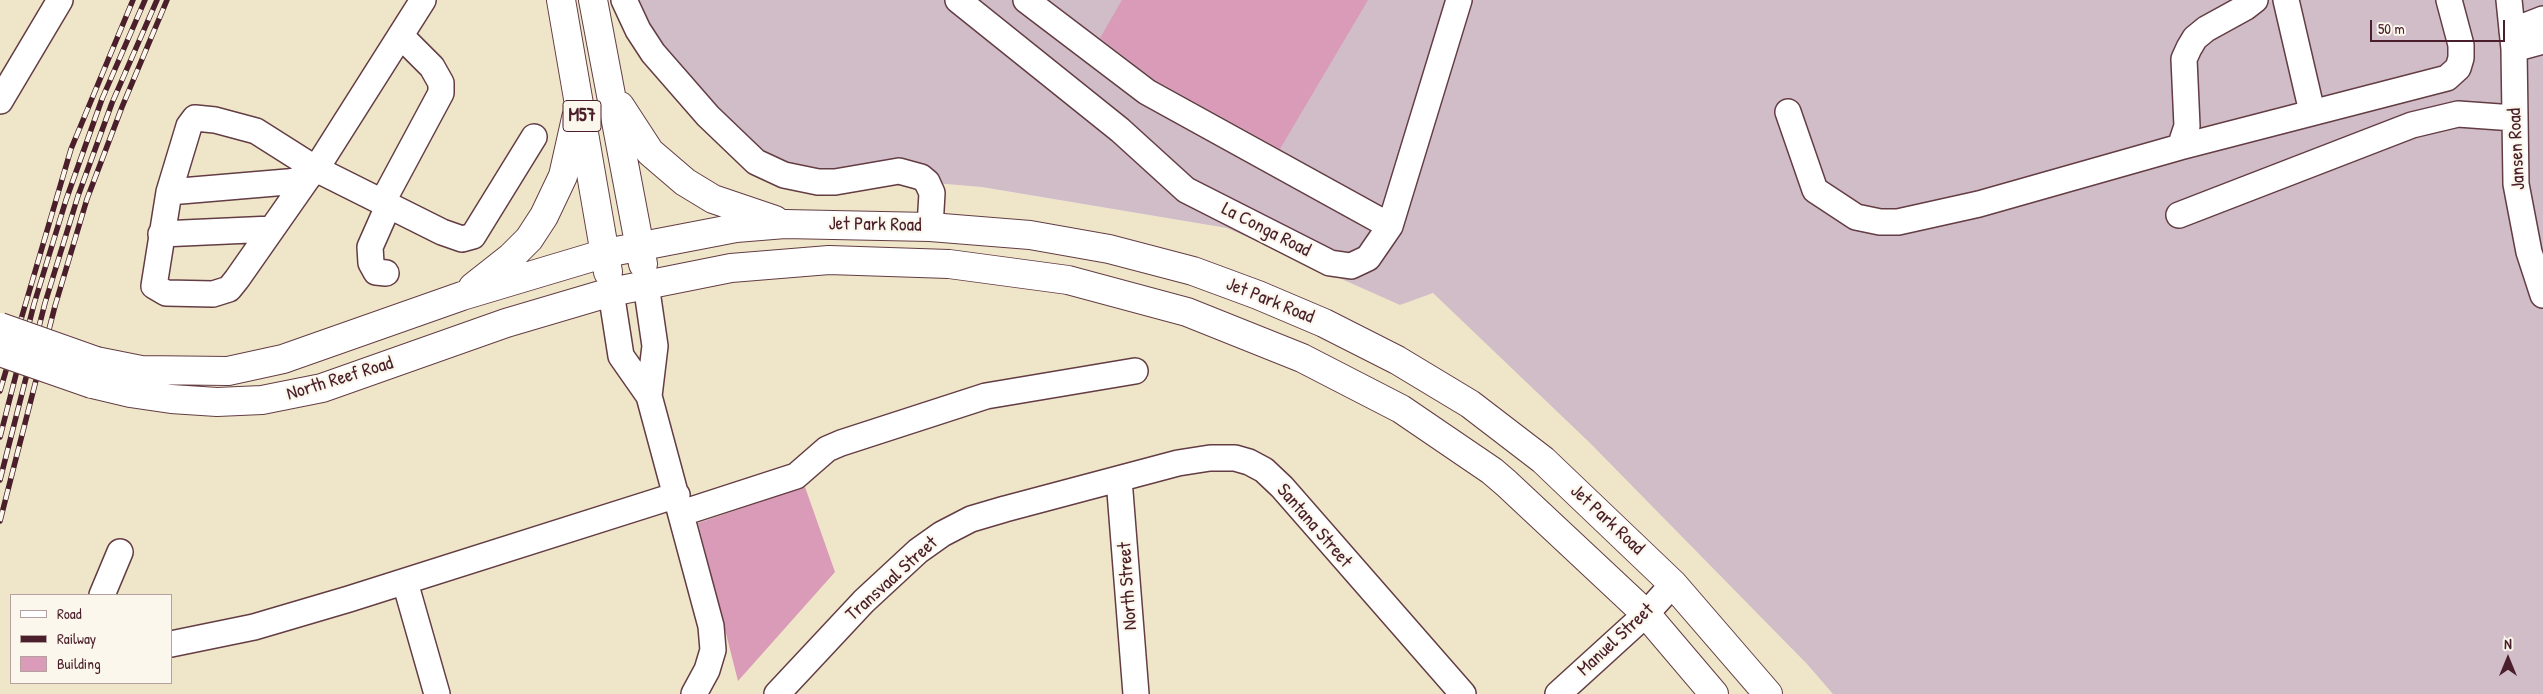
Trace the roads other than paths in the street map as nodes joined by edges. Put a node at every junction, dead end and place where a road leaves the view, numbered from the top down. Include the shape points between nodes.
1 (60, 0) edge
2 (423, 0) edge
3 (561, 0) edge
4 (593, 0) edge
5 (624, 0) edge
6 (958, 0) edge
7 (1026, 0) edge
8 (1458, 0) edge
9 (2255, 0) edge
10 (2286, 0) edge
11 (2448, 0) edge
12 (2509, 0) edge
13 (2543, 19) edge
14 (401, 36) junction
15 (2513, 40) junction
16 (2543, 41) edge
17 (612, 94) junction
18 (578, 98) junction
19 (0, 101) edge
20 (1788, 112) dead end
21 (2312, 112) junction
22 (2514, 118) junction
23 (534, 138) dead end
24 (2180, 147) junction
25 (311, 174) junction
26 (169, 192) junction
27 (386, 202) junction
28 (2179, 215) dead end
29 (785, 224) junction
30 (1390, 226) junction
31 (930, 227) junction
32 (272, 229) junction
33 (161, 234) junction
34 (640, 246) junction
35 (606, 253) junction
36 (386, 273) dead end
37 (646, 284) junction
38 (611, 292) junction
39 (2543, 295) edge
40 (462, 296) junction
41 (0, 327) edge
42 (0, 352) edge
43 (1135, 371) dead end
44 (94, 372) junction
45 (649, 396) junction
46 (1119, 479) junction
47 (680, 504) junction
48 (120, 552) dead end
49 (405, 582) junction
50 (1673, 584) junction
51 (102, 594) edge
52 (1646, 614) junction
53 (172, 644) edge
54 (437, 694) edge
55 (694, 694) edge
56 (777, 694) edge
57 (1136, 694) edge
58 (1463, 694) edge
59 (1558, 694) edge
60 (1714, 694) edge
61 (1768, 694) edge

1 - 19 street
2 - 14 street
3 - 18 main road, M57
4 - 17 main road, M57
5 - 31 street via 657,59 708,116 756,162 784,175 818,182 899,172 922,177 932,193
6 - 30 street, La Conga Road via 1120,130 1186,190 1330,263 1351,266 1368,258
7 - 30 street via 1147,92
8 - 30 street, La Conga Road
9 - 24 street via 2206,29 2195,38 2186,54 2187,126
10 - 21 street
11 - 21 street via 2462,58 2458,68 2447,78
12 - 15 street, Jansen Road
13 - 15 street
14 - 25 street via 331,150
14 - 27 street via 432,67 441,83 441,93
15 - 16 street
15 - 22 street, Jansen Road
17 - 29 main road via 650,152 685,182 713,199
17 - 34 main road, M57
18 - 35 main road, M57
18 - 40 main road via 574,134 563,176 544,216 511,257
20 - 24 street via 1815,190 1856,217 1880,222 1911,220 1978,204
21 - 24 street
22 - 28 street via 2458,114 2412,125
22 - 39 street, Jansen Road via 2516,184 2529,252
23 - 27 street via 473,236 462,238 442,232
25 - 26 street
25 - 26 street via 256,131 195,118 189,126
25 - 27 street
25 - 32 street
26 - 33 street
27 - 36 street via 370,246 371,263 376,272
29 - 31 main road, Jet Park Road
29 - 34 main road, Jet Park Road via 736,228
31 - 50 main road, Jet Park Road via 1030,235 1109,249 1193,271 1324,323 1397,360 1470,404 1543,460
32 - 33 street
32 - 33 street via 228,289 213,294 166,293 154,286
34 - 35 main road, North Reef Road
34 - 37 main road, M57
35 - 38 main road, M57
35 - 40 main road, North Reef Road
37 - 38 main road, North Reef Road
37 - 45 street via 655,346
37 - 52 main road, Jet Park Road via 731,268 829,260 949,264 1068,280 1187,312 1302,358 1401,409 1492,471
38 - 44 main road, North Reef Road via 506,322 322,388 262,400 217,402 130,393
38 - 45 street via 621,356
40 - 44 main road, North Reef Road via 283,360 228,371
41 - 44 main road, North Reef Road, bridge
42 - 44 main road, North Reef Road, bridge
43 - 47 street via 986,396 840,443 827,449 796,476
45 - 47 street
46 - 56 street, Transvaal Street via 971,519 942,534 918,550 864,602
46 - 57 street, North Street
46 - 58 street, Santana Street via 1210,458 1235,458 1264,470
47 - 49 street
47 - 55 street via 713,639 707,670
48 - 51 street
49 - 53 street via 254,627
49 - 54 street
50 - 52 street, Manuel Street
50 - 61 main road, Jet Park Road
52 - 59 street, Manuel Street
52 - 60 main road, Jet Park Road

